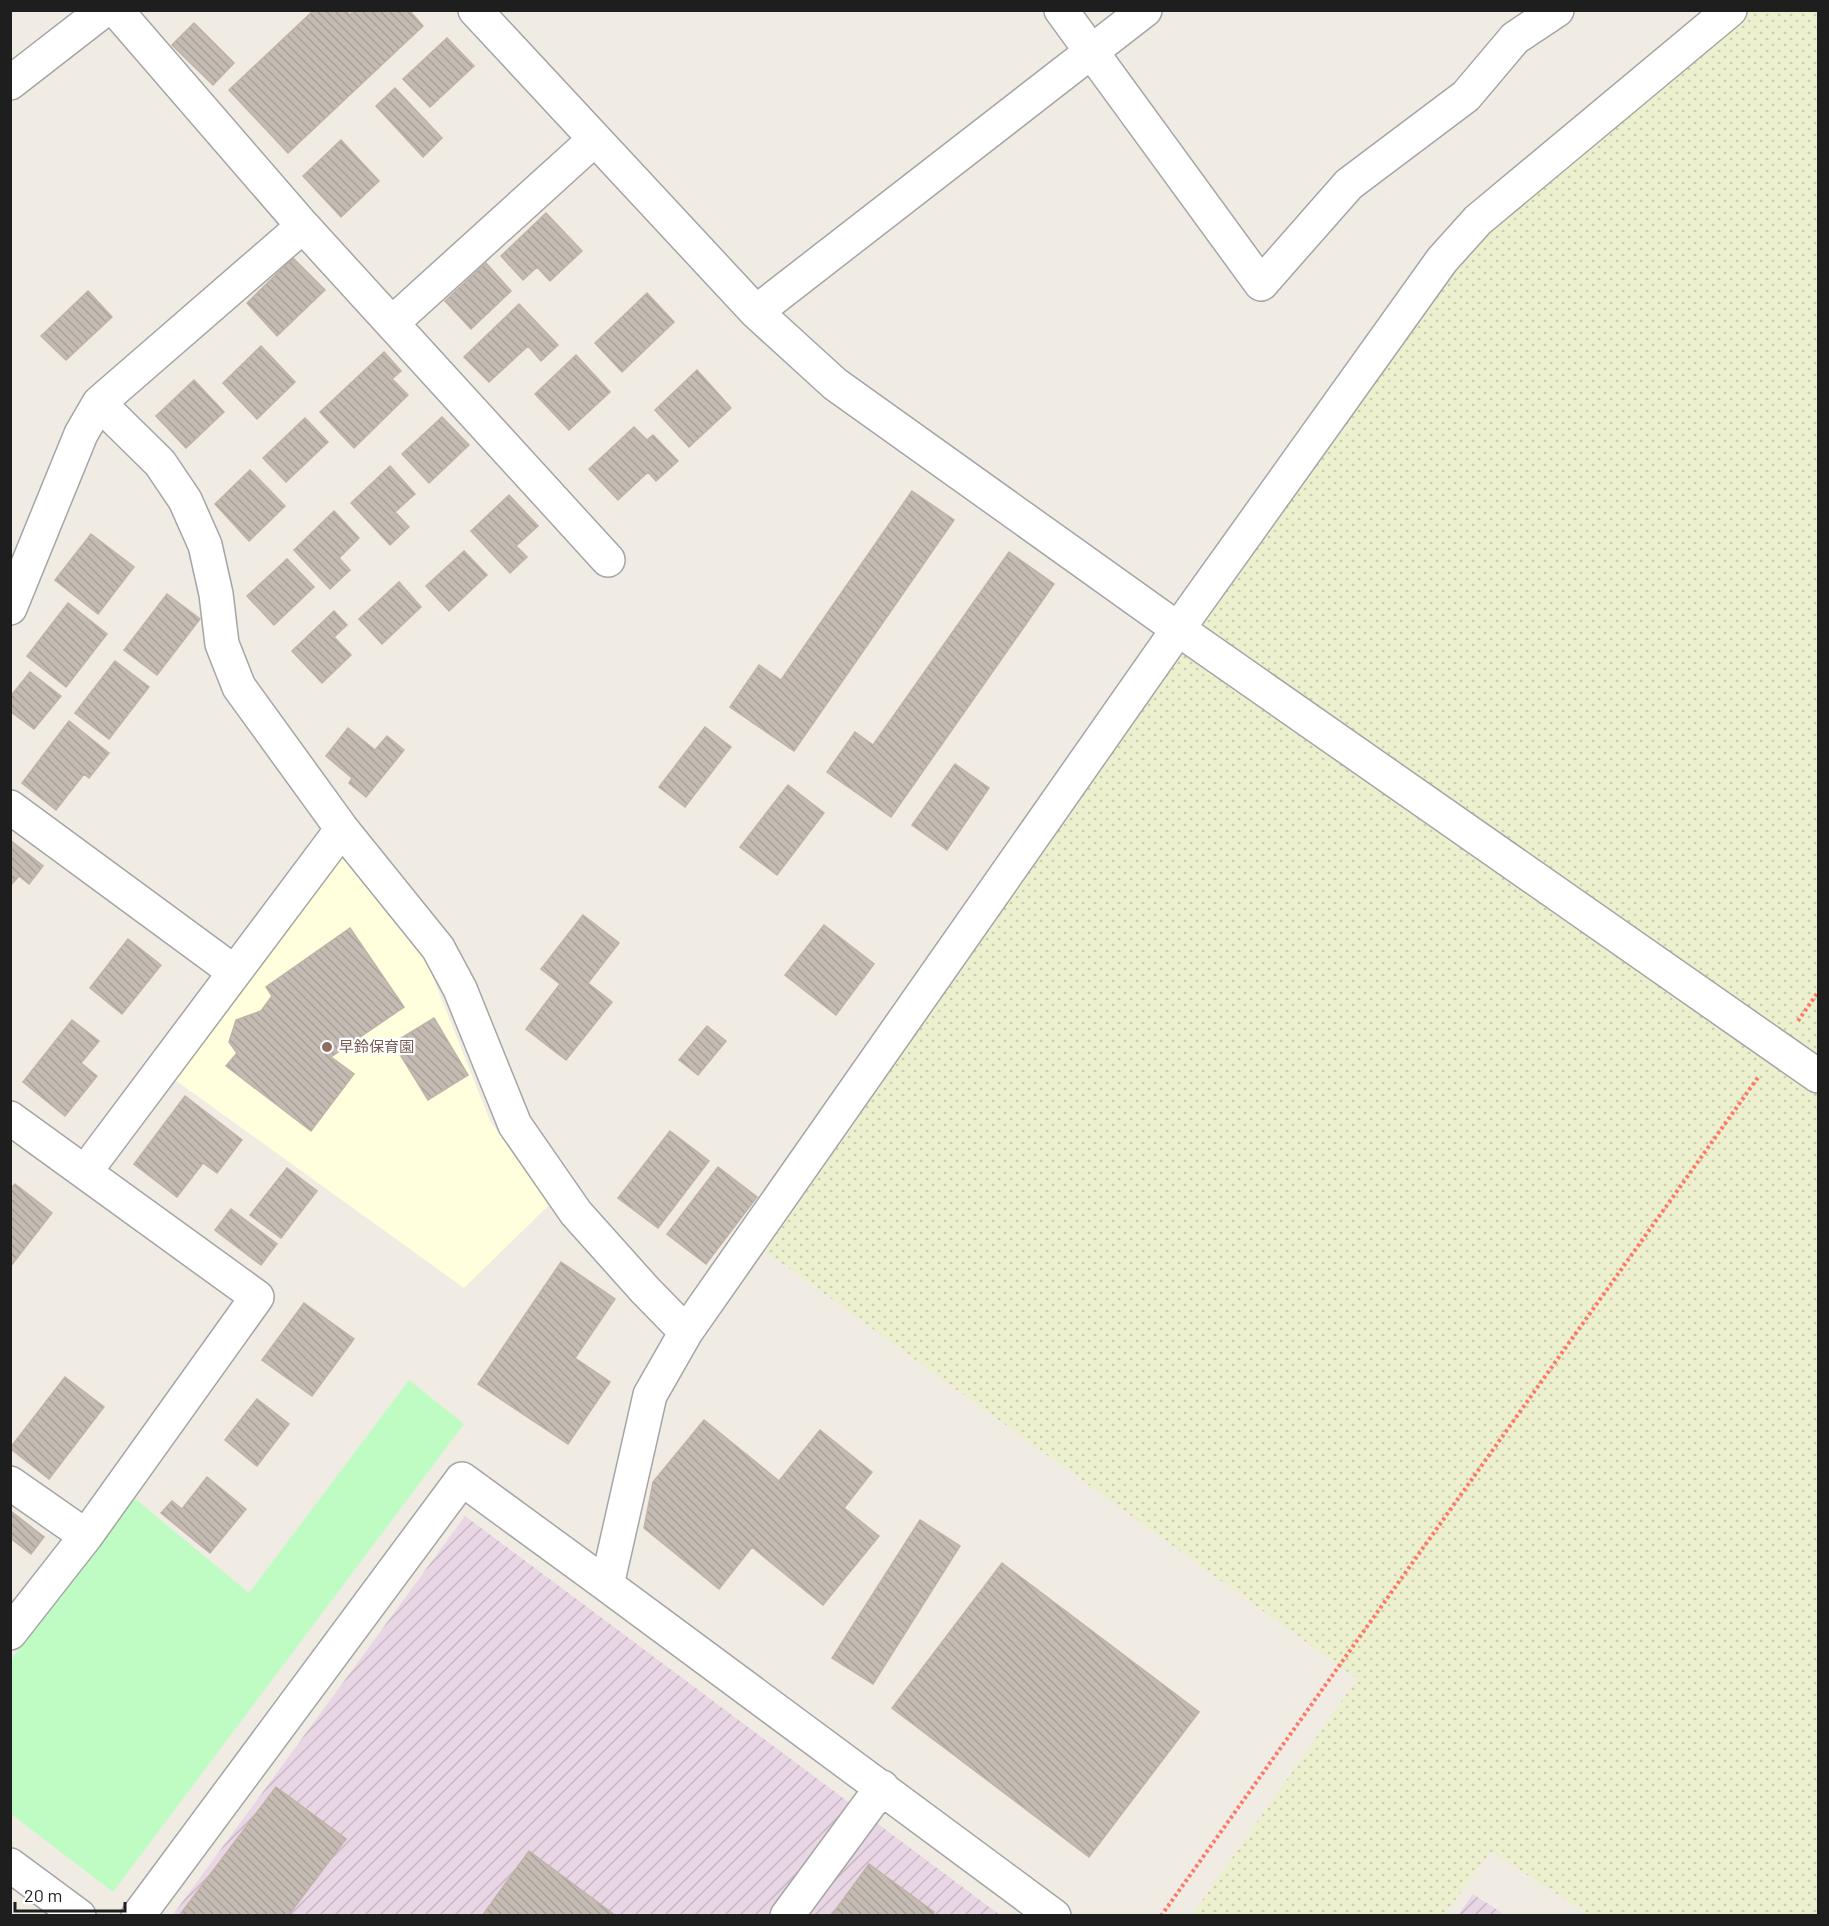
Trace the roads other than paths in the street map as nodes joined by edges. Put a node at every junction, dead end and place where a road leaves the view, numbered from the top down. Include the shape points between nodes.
1 (104, 10) edge
2 (116, 10) edge
3 (475, 10) edge
4 (1060, 10) edge
5 (1145, 10) edge
6 (1557, 10) edge
7 (1730, 10) edge
8 (1090, 51) junction
9 (10, 83) edge
10 (595, 139) junction
11 (303, 225) junction
12 (756, 312) junction
13 (392, 323) junction
14 (99, 403) junction
15 (608, 560) dead end
16 (10, 608) edge
17 (1178, 629) junction
18 (10, 807) edge
19 (342, 829) junction
20 (233, 971) junction
21 (1818, 1076) edge
22 (10, 1118) edge
23 (85, 1172) junction
24 (686, 1332) junction
25 (10, 1483) edge
26 (86, 1536) junction
27 (607, 1585) junction
28 (10, 1633) edge
29 (882, 1787) junction
30 (10, 1865) edge
31 (79, 1916) edge
32 (138, 1916) edge
33 (787, 1916) edge
34 (1054, 1916) edge

1 - 9 street
2 - 11 street
3 - 10 street
4 - 8 street
5 - 8 street
6 - 8 street via 1515,38 1466,96 1349,184 1261,284
7 - 17 street via 1478,220 1449,252
8 - 12 street
10 - 12 street
10 - 13 street
11 - 13 street
11 - 14 street
12 - 17 street via 835,384
13 - 15 street
14 - 16 street via 81,434
14 - 19 street via 160,463 185,500 205,545 222,644 239,687
17 - 21 street
17 - 24 street
18 - 20 street
19 - 20 street
19 - 24 street via 438,948 460,989 515,1125 576,1213
20 - 23 street
22 - 23 street
23 - 26 street via 257,1297
24 - 27 street via 650,1395
25 - 26 street
26 - 28 street
27 - 29 street
27 - 32 street via 462,1479
29 - 33 street
29 - 34 street
30 - 31 street

